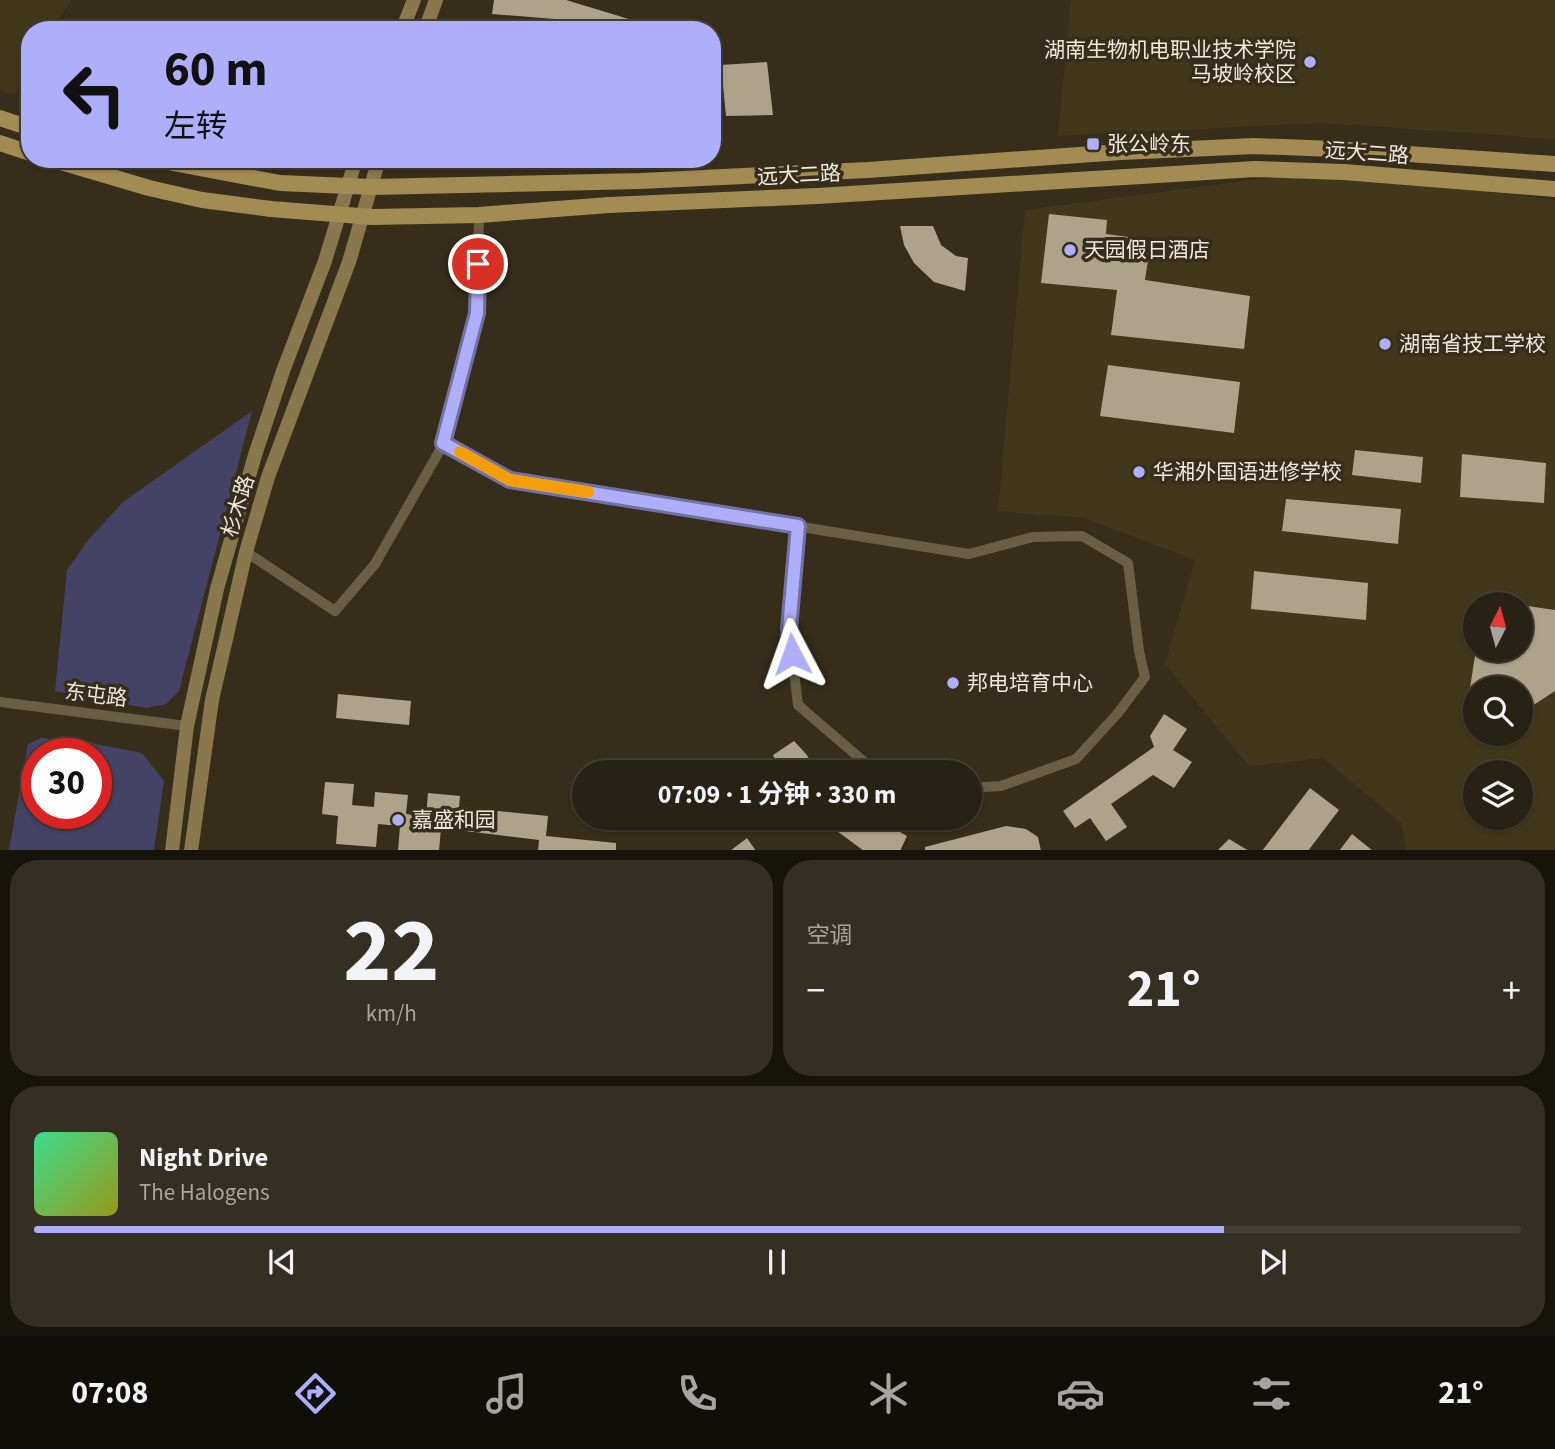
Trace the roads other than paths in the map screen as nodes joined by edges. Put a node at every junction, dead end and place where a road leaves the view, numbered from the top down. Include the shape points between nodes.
1 (414, 0) edge
2 (436, 0) edge
3 (406, 21) edge
4 (428, 21) edge
5 (0, 118) edge
6 (21, 125) edge
7 (0, 143) edge
8 (21, 150) edge
9 (1555, 164) edge
10 (81, 168) edge
11 (200, 168) edge
12 (353, 168) edge
13 (377, 168) edge
14 (348, 186) junction
15 (372, 187) junction
16 (1555, 189) edge
17 (339, 215) junction
18 (479, 215) junction
19 (363, 216) junction
20 (443, 443) junction
21 (798, 526) junction
22 (246, 552) junction
23 (0, 702) edge
24 (187, 726) junction
25 (862, 760) edge
26 (982, 787) edge
27 (172, 850) edge
28 (191, 850) edge

1 - 3 main road
2 - 4 main road
5 - 6 main road
7 - 8 main road
9 - 15 main road, 远大二路 via 1254,146 667,180
10 - 17 main road, 远大二路 via 202,200
11 - 14 main road, 远大二路 via 280,183
12 - 14 main road, 杉木路
13 - 15 main road, 杉木路
14 - 15 main road, 远大二路
14 - 17 main road, 杉木路
15 - 19 main road, 杉木路
16 - 18 main road, 远大二路 via 1255,169
17 - 19 main road, 远大二路
17 - 24 main road, 杉木路 via 251,468 217,589
18 - 19 main road, 远大二路
18 - 20 street via 477,313
19 - 22 main road, 杉木路 via 268,477
20 - 21 street via 510,480
20 - 22 street via 375,564 335,611
21 - 25 street via 789,629 798,705
21 - 26 street via 969,554 1033,537 1082,536 1128,563 1146,677 1076,758 1001,786
22 - 28 main road, 杉木路 via 212,700
23 - 24 street, 东屯路
24 - 27 main road, 杉木路

